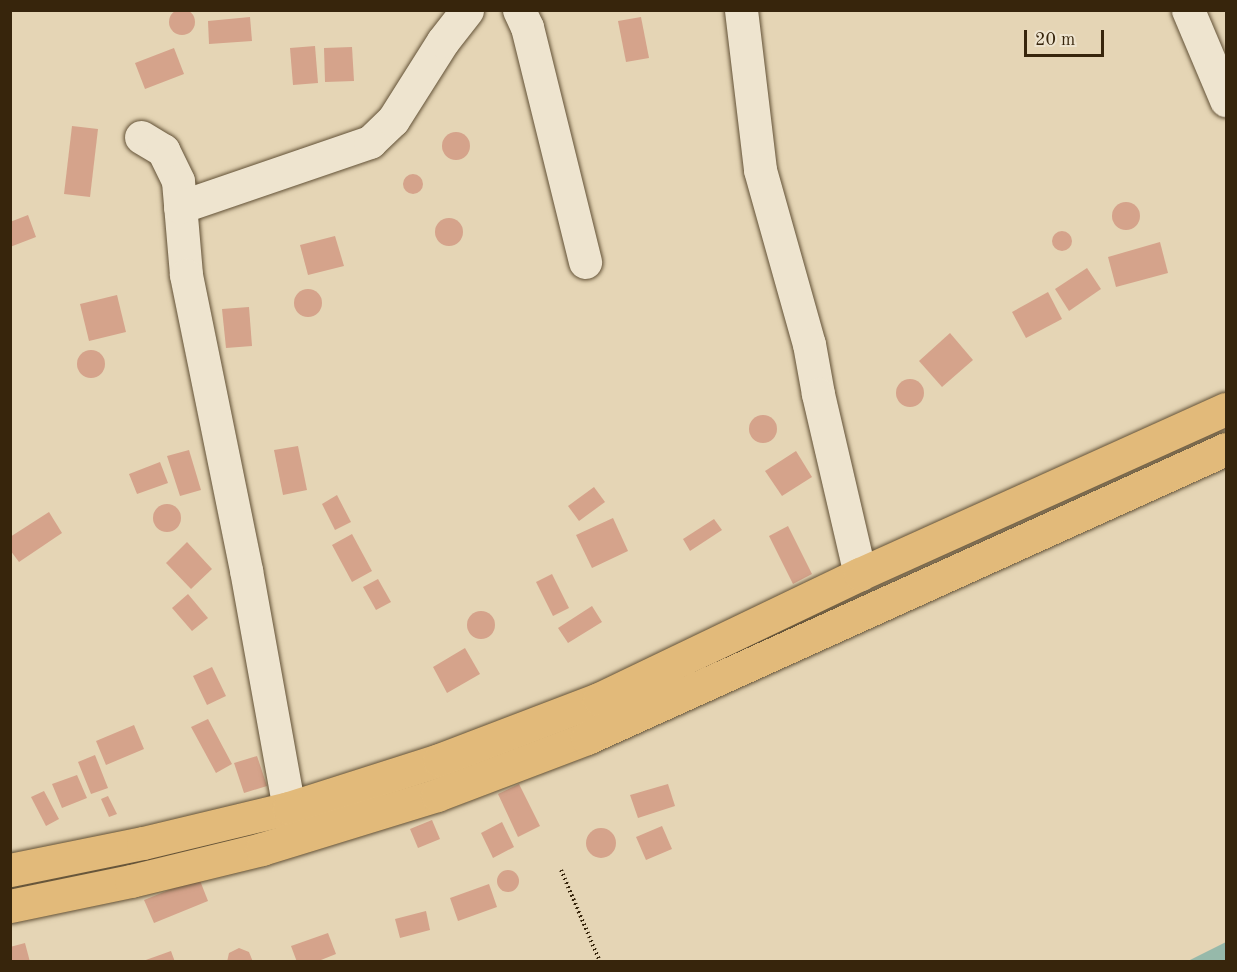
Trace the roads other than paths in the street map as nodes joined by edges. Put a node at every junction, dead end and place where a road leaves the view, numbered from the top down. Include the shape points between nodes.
1 (467, 10) edge
2 (519, 10) edge
3 (741, 10) edge
4 (1188, 10) edge
5 (1227, 100) edge
6 (141, 137) dead end
7 (180, 207) junction
8 (585, 262) dead end
9 (1227, 410) edge
10 (1227, 449) edge
11 (860, 574) junction
12 (293, 823) junction
13 (10, 870) edge
14 (10, 906) edge

1 - 7 street via 393,120 370,142
2 - 8 street via 527,27
3 - 11 street via 760,170 809,344
4 - 5 street
6 - 7 street via 163,150 171,163 178,181
7 - 12 street via 186,275
9 - 11 main road
10 - 12 main road via 587,738 437,795
11 - 12 main road via 599,699 439,760
12 - 13 main road via 142,843
12 - 14 main road via 130,881

